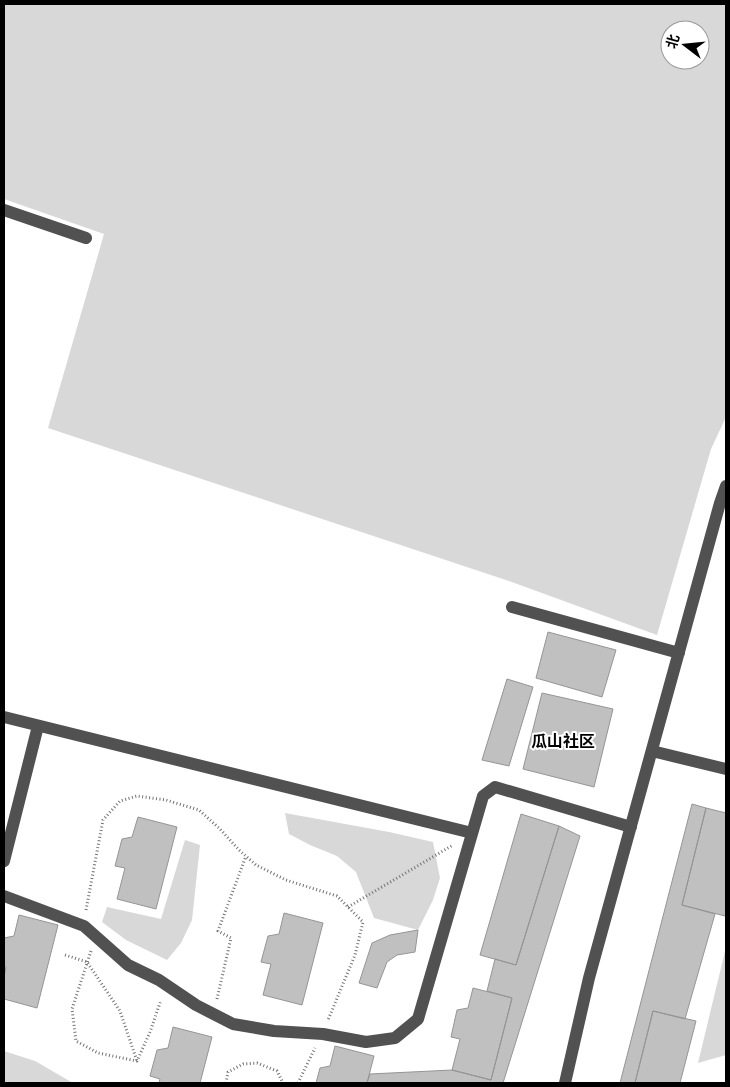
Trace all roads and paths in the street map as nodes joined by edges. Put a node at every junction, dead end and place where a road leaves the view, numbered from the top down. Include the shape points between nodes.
1 (4, 210) edge
2 (86, 238) dead end
3 (726, 486) edge
4 (723, 504) edge
5 (512, 607) dead end
6 (679, 653) junction
7 (4, 717) edge
8 (38, 726) junction
9 (652, 751) junction
10 (726, 769) edge
11 (631, 827) junction
12 (472, 833) junction
13 (246, 856) junction
14 (4, 861) edge
15 (4, 896) edge
16 (348, 907) junction
17 (84, 926) junction
18 (95, 936) junction
19 (65, 955) dead end
20 (87, 962) junction
21 (167, 986) junction
22 (213, 1014) junction
23 (323, 1034) junction
24 (137, 1061) junction
25 (226, 1083) edge
26 (283, 1083) edge
27 (298, 1083) edge
28 (565, 1083) edge

1 - 2 street
3 - 4 street
4 - 6 street
5 - 6 street
6 - 9 street
7 - 8 street
8 - 12 street
8 - 14 street
9 - 10 street
9 - 11 street
11 - 12 street via 495,787 482,796
11 - 28 street via 589,978
12 - 16 path
12 - 23 street via 418,1019 395,1038 366,1042
13 - 16 path via 256,865 286,880 337,896
13 - 17 path via 199,810 137,796 120,801 103,820
13 - 22 path via 218,931 231,938
15 - 17 street
16 - 23 path via 363,922 355,955
17 - 18 street
18 - 20 path
18 - 21 street via 128,965
19 - 20 path
20 - 24 path via 120,1011
20 - 24 path via 72,1009 76,1041 98,1053
21 - 22 street
21 - 24 path
22 - 23 street via 233,1024
23 - 27 path
25 - 26 path via 228,1072 243,1064 257,1063 276,1071

